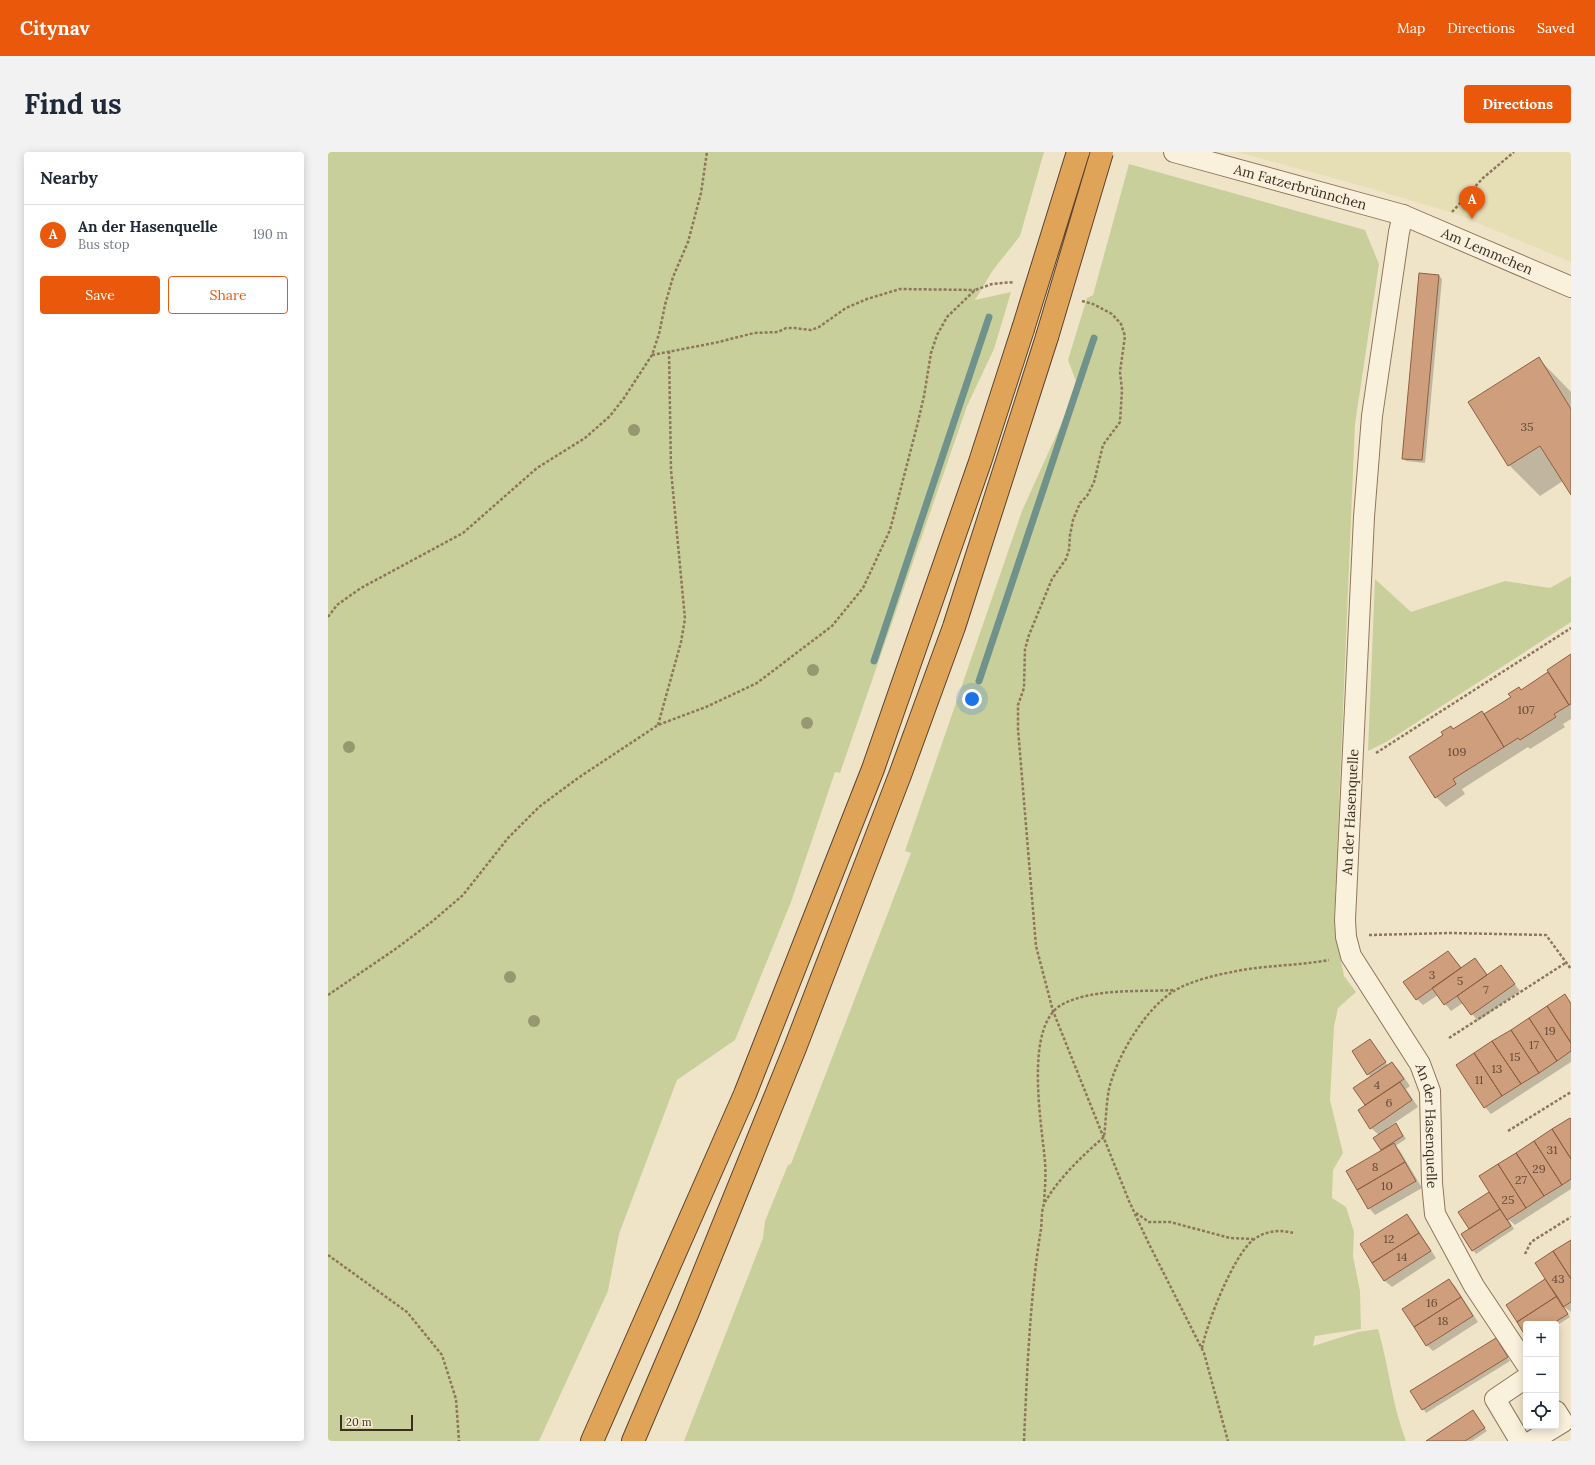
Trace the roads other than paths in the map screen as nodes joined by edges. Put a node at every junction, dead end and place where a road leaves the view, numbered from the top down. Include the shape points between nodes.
1 (1078, 152) edge
2 (1102, 152) edge
3 (1174, 152) edge
4 (1403, 215) junction
5 (1571, 287) edge
6 (1523, 1360) edge
7 (1523, 1380) edge
8 (1559, 1416) edge
9 (1559, 1424) edge
10 (1552, 1429) edge
11 (592, 1441) edge
12 (633, 1441) edge
13 (1520, 1441) edge
14 (1532, 1441) edge

1 - 11 highway, bridge via 980,462 873,769 745,1094
2 - 12 highway, bridge via 954,627 795,1048
3 - 4 street, Am Fatzerbrünnchen
4 - 5 street, Am Lemmchen
4 - 6 street, An der Hasenquelle via 1398,232 1372,416 1364,525 1346,937 1351,956 1420,1064 1430,1091 1435,1214 1474,1286
7 - 13 street via 1495,1399
8 - 9 street via 1563,1422
10 - 14 street

